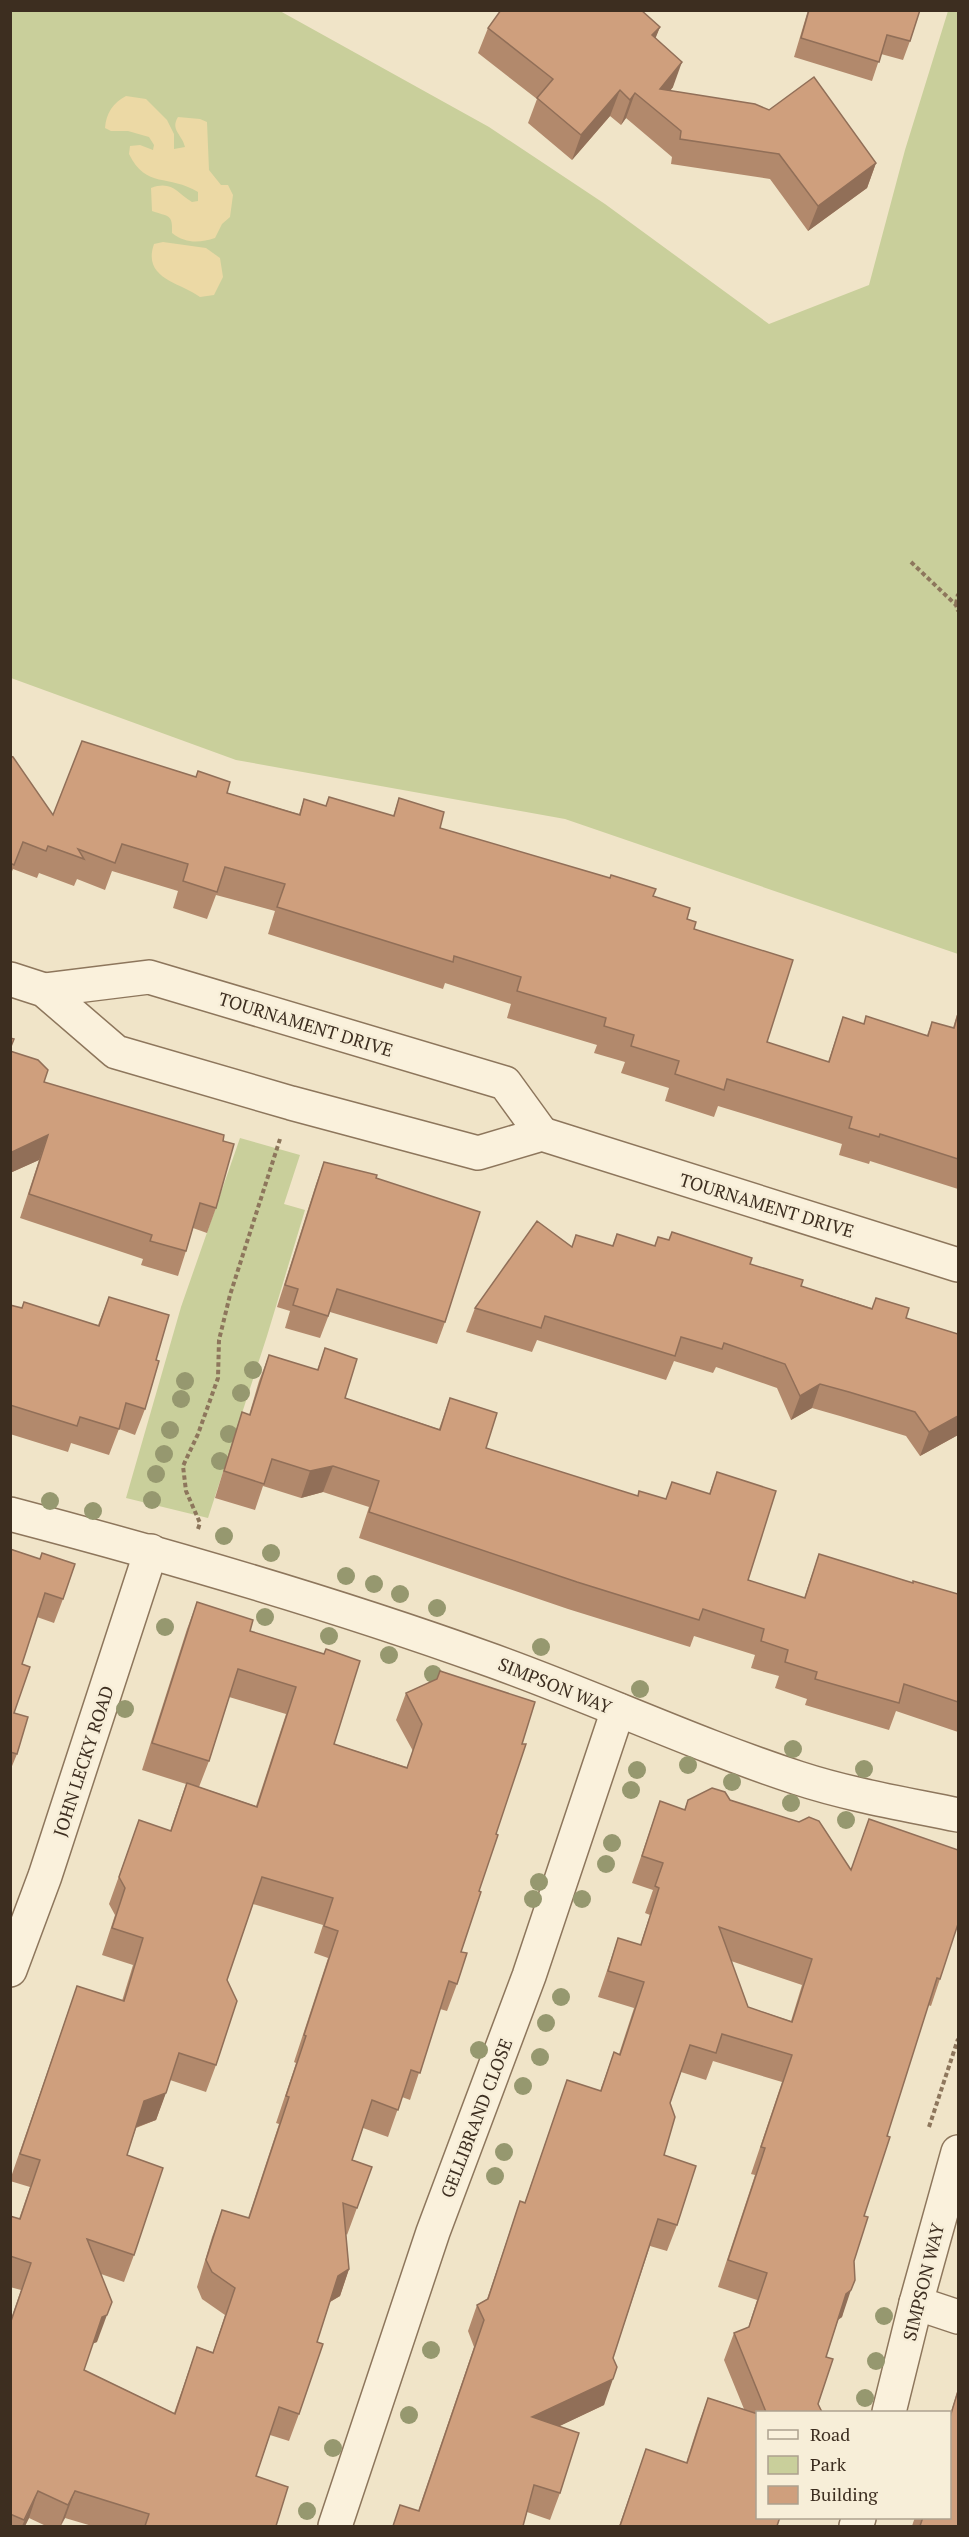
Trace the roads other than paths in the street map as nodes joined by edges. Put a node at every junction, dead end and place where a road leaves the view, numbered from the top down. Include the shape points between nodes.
1 (10, 979) edge
2 (44, 990) junction
3 (542, 1134) junction
4 (958, 1265) edge
5 (10, 1514) edge
6 (151, 1551) junction
7 (618, 1710) junction
8 (958, 1815) edge
9 (10, 1970) edge
10 (958, 2152) edge
11 (916, 2303) junction
12 (958, 2317) edge
13 (889, 2411) edge
14 (335, 2526) edge

1 - 2 street, TOURNAMENT DRIVE
2 - 3 street, TOURNAMENT DRIVE via 116,1052 291,1103 478,1153
2 - 3 street, TOURNAMENT DRIVE via 150,977 505,1083
3 - 4 street, TOURNAMENT DRIVE
5 - 6 street, SIMPSON WAY
6 - 7 street, SIMPSON WAY via 373,1618
6 - 9 street, JOHN LECKY ROAD via 56,1844
7 - 8 street, SIMPSON WAY via 798,1778
7 - 14 street, GELLIBRAND CLOSE via 529,1976 433,2232
10 - 11 street, SIMPSON WAY
11 - 12 street
11 - 13 street, SIMPSON WAY

